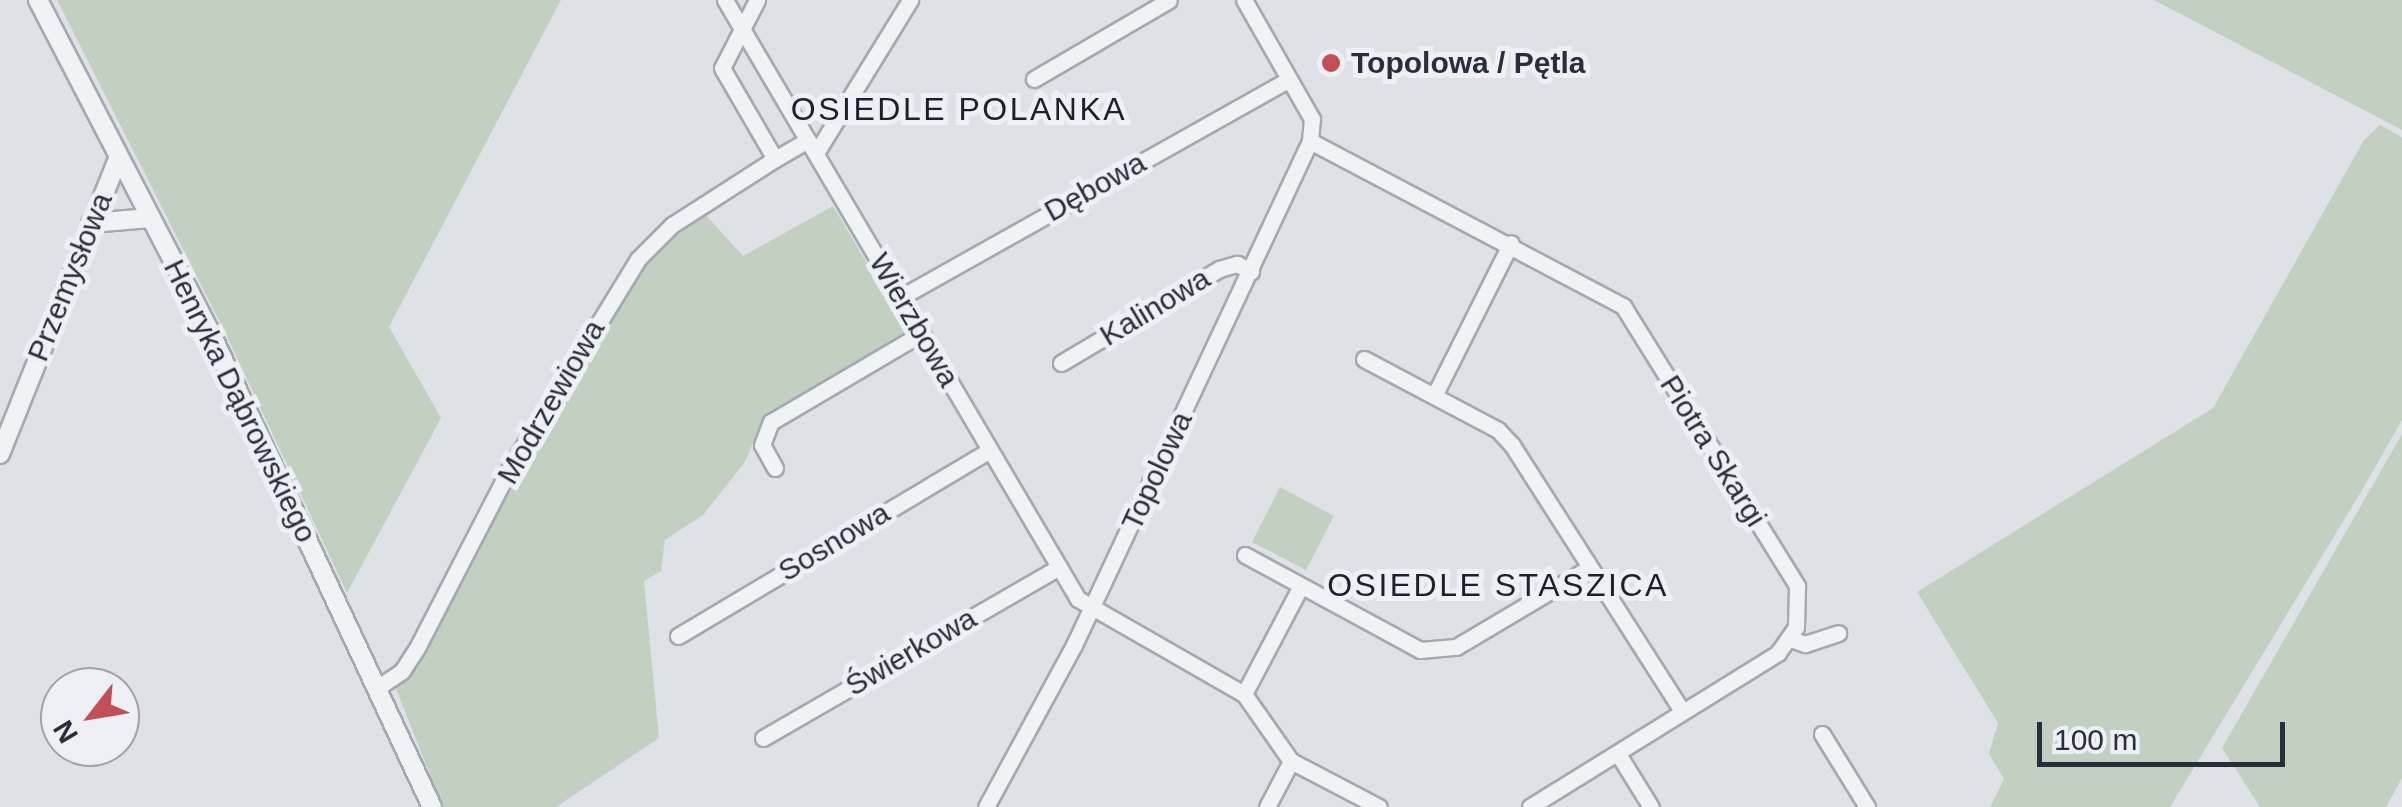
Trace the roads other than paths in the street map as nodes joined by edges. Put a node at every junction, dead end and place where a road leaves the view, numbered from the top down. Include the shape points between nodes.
1 (38, 0) edge
2 (724, 0) edge
3 (757, 0) edge
4 (910, 0) edge
5 (1168, 0) edge
6 (1244, 0) edge
7 (741, 27) junction
8 (1034, 78) dead end
9 (1289, 80) junction
10 (1312, 134) junction
11 (812, 146) junction
12 (118, 157) junction
13 (775, 160) junction
14 (150, 218) junction
15 (91, 223) junction
16 (1511, 242) junction
17 (1251, 271) junction
18 (901, 297) junction
19 (922, 333) junction
20 (1364, 358) dead end
21 (1060, 363) dead end
22 (1434, 396) junction
23 (990, 450) junction
24 (0, 454) edge
25 (775, 468) dead end
26 (1245, 555) dead end
27 (1059, 567) junction
28 (1589, 568) junction
29 (1301, 586) junction
30 (1091, 611) junction
31 (1838, 633) dead end
32 (678, 636) dead end
33 (1791, 639) junction
34 (378, 688) junction
35 (1244, 694) junction
36 (1682, 711) junction
37 (1822, 734) dead end
38 (763, 738) dead end
39 (1618, 754) junction
40 (1290, 761) junction
41 (1861, 805) edge
42 (432, 807) edge
43 (986, 807) edge
44 (1267, 807) edge
45 (1378, 807) edge
46 (1530, 807) edge
47 (1651, 807) edge

1 - 12 street, Henryka Dąbrowskiego
2 - 7 street, Wierzbowa
3 - 7 street
4 - 11 street
5 - 8 street
6 - 9 street
7 - 11 street, Wierzbowa
7 - 13 street via 722,68
9 - 10 street
9 - 18 street, Dębowa
10 - 16 street, Piotra Skargi
10 - 17 street, Topolowa
11 - 13 street, Modrzewiowa
11 - 18 street, Wierzbowa
12 - 14 street, Henryka Dąbrowskiego
12 - 15 street, Przemysłowa
13 - 34 street, Modrzewiowa via 672,224 638,259 510,468 418,648
14 - 15 street
14 - 34 street, Henryka Dąbrowskiego
15 - 24 street, Przemysłowa
16 - 22 street
16 - 33 street, Piotra Skargi via 1623,306 1797,586 1799,614
17 - 21 street, Kalinowa via 1237,264 1219,269
17 - 30 street, Topolowa
18 - 19 street, Wierzbowa
19 - 23 street, Wierzbowa
19 - 25 street via 771,422 762,445
20 - 22 street
22 - 28 street via 1512,444
23 - 27 street, Wierzbowa
23 - 32 street, Sosnowa
26 - 29 street
27 - 30 street, Wierzbowa
27 - 38 street, Świerkowa
28 - 29 street via 1456,648 1420,650
28 - 36 street
29 - 35 street
30 - 35 street
30 - 43 street, Topolowa
31 - 33 street via 1805,644
33 - 36 street
34 - 42 street, Henryka Dąbrowskiego
35 - 40 street
36 - 39 street
37 - 41 street
39 - 46 street
39 - 47 street
40 - 44 street
40 - 45 street

